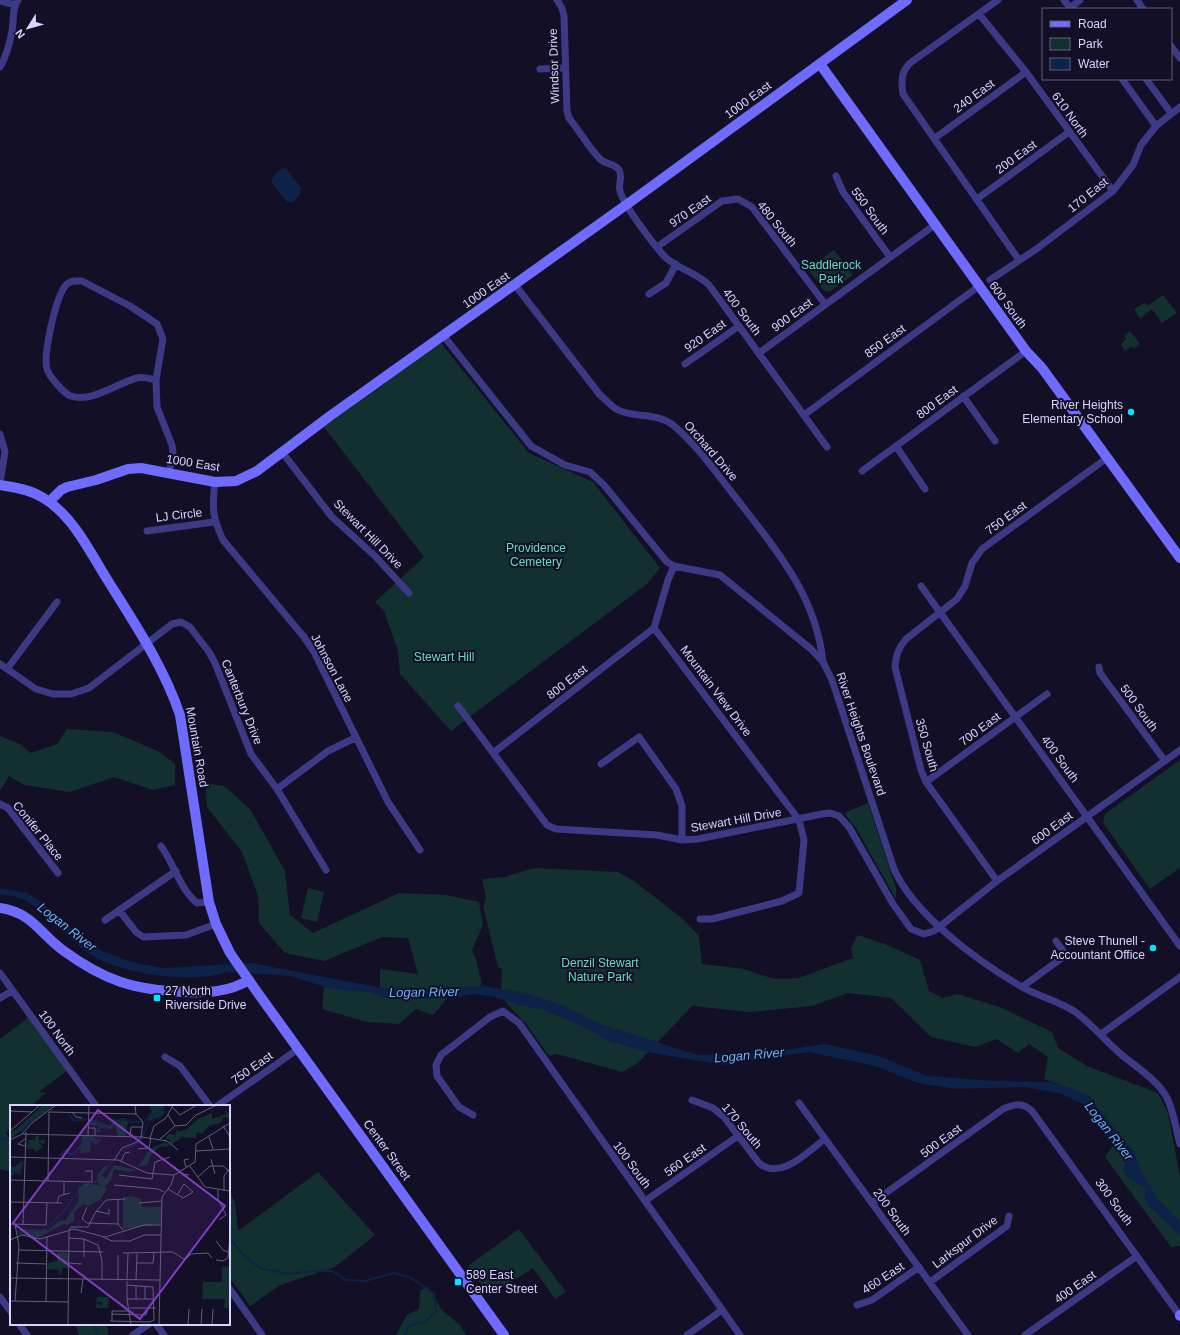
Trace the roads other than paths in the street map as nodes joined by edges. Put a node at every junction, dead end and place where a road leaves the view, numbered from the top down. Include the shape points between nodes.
1 (556, 0) edge
2 (907, 0) edge
3 (998, 0) edge
4 (1064, 0) edge
5 (1080, 0) edge
6 (0, 1) edge
7 (16, 2) edge
8 (1071, 8) edge
9 (979, 14) junction
10 (1172, 47) edge
11 (1180, 58) edge
12 (820, 64) junction
13 (0, 67) edge
14 (565, 68) junction
15 (540, 69) dead end
16 (1026, 72) junction
17 (1123, 80) edge
18 (1147, 80) edge
19 (1179, 109) edge
20 (1171, 113) junction
21 (1156, 126) junction
22 (1069, 132) junction
23 (935, 138) junction
24 (836, 176) dead end
25 (1113, 191) junction
26 (738, 199) joint
27 (977, 199) junction
28 (627, 205) junction
29 (936, 224) junction
30 (657, 247) junction
31 (890, 257) junction
32 (1019, 260) junction
33 (676, 264) junction
34 (990, 280) dead end
35 (515, 285) junction
36 (979, 286) junction
37 (649, 294) dead end
38 (825, 304) junction
39 (738, 326) junction
40 (443, 335) junction
41 (1026, 351) junction
42 (759, 353) junction
43 (684, 364) dead end
44 (156, 380) junction
45 (962, 396) junction
46 (804, 415) junction
47 (0, 434) edge
48 (995, 441) dead end
49 (827, 446) dead end
50 (896, 446) junction
51 (282, 452) junction
52 (1107, 458) junction
53 (862, 471) dead end
54 (169, 473) junction
55 (215, 482) junction
56 (0, 484) edge
57 (925, 489) dead end
58 (49, 502) junction
59 (214, 522) junction
60 (147, 530) dead end
61 (1180, 558) edge
62 (674, 566) junction
63 (921, 586) dead end
64 (409, 593) dead end
65 (57, 602) dead end
66 (940, 613) junction
67 (654, 628) junction
68 (146, 643) junction
69 (823, 662) junction
70 (0, 664) edge
71 (1099, 667) dead end
72 (7, 669) junction
73 (1047, 694) dead end
74 (458, 706) dead end
75 (1015, 717) junction
76 (355, 738) junction
77 (1180, 750) edge
78 (493, 753) junction
79 (1165, 761) junction
80 (601, 764) dead end
81 (926, 782) junction
82 (277, 789) junction
83 (0, 804) edge
84 (1087, 817) junction
85 (799, 820) junction
86 (682, 840) junction
87 (161, 846) dead end
88 (420, 850) dead end
89 (326, 870) dead end
90 (176, 871) junction
91 (58, 873) dead end
92 (997, 881) junction
93 (209, 902) junction
94 (0, 908) edge
95 (119, 910) junction
96 (105, 920) dead end
97 (700, 920) dead end
98 (216, 924) junction
99 (940, 927) junction
100 (1056, 941) dead end
101 (1180, 946) edge
102 (0, 973) edge
103 (1180, 977) edge
104 (249, 980) junction
105 (1022, 987) junction
106 (12, 991) junction
107 (0, 998) edge
108 (1101, 1034) junction
109 (298, 1049) junction
110 (165, 1057) dead end
111 (692, 1100) dead end
112 (799, 1103) dead end
113 (95, 1105) edge
114 (209, 1105) edge
115 (218, 1105) edge
116 (1025, 1105) joint
117 (473, 1115) dead end
118 (738, 1136) junction
119 (825, 1139) junction
120 (1180, 1144) edge
121 (645, 1201) junction
122 (872, 1203) junction
123 (1009, 1216) dead end
124 (1137, 1256) junction
125 (919, 1267) junction
126 (930, 1282) junction
127 (230, 1289) edge
128 (0, 1297) edge
129 (858, 1305) dead end
130 (722, 1310) junction
131 (10, 1311) edge
132 (1180, 1316) edge
133 (21, 1325) edge
134 (148, 1325) edge
135 (157, 1325) edge
136 (27, 1335) edge
137 (133, 1335) edge
138 (164, 1335) edge
139 (262, 1335) edge
140 (504, 1335) edge
141 (687, 1335) edge
142 (740, 1335) edge
143 (968, 1335) edge
144 (1025, 1335) edge

1 - 14 street, Windsor Drive via 564,16
2 - 12 street, 1000 East
3 - 9 street
4 - 8 street
5 - 8 street
6 - 7 street
7 - 13 street via 12,31
9 - 16 street, 610 North
9 - 23 street via 910,63 902,75 903,94
10 - 11 street
12 - 28 street, 1000 East
12 - 29 street, 600 South
14 - 15 street
14 - 28 street, Windsor Drive via 569,118 602,160 619,170 620,192
16 - 22 street, 610 North
16 - 23 street, 240 East
17 - 21 street
18 - 20 street
19 - 20 street, 170 East
20 - 21 street, 170 East
21 - 25 street, 170 East via 1141,145 1133,165
22 - 25 street, 610 North
22 - 27 street, 200 East
23 - 27 street
24 - 31 street, 550 South via 843,192
25 - 32 street, 170 East
26 - 30 street, 970 East via 722,201
26 - 38 street, 480 South via 752,207
27 - 32 street
28 - 30 street, 400 South
28 - 35 street, 1000 East
29 - 31 street, 900 East
29 - 36 street, 600 South
30 - 33 street, 400 South via 666,258
31 - 38 street, 900 East
32 - 34 street, 170 East
33 - 37 street via 666,283
33 - 39 street, 400 South via 702,279
35 - 40 street, 1000 East
35 - 69 street, Orchard Drive via 600,395 615,408 629,414 656,417 672,425 709,463 797,580 821,643
36 - 41 street, 600 South
36 - 46 street, 850 East
38 - 42 street, 900 East
39 - 42 street, 400 South
39 - 43 street, 920 East
40 - 51 street, 1000 East
40 - 62 street via 531,446 565,465 590,472 604,485 667,562
41 - 45 street, 800 East
41 - 52 street, 600 South via 1042,368
42 - 46 street, 400 South
44 - 44 street via 163,339 157,324 82,280 66,285 57,305 46,354 47,370 59,387 69,396 82,398 139,377
44 - 54 street via 157,407 172,445
45 - 48 street
45 - 50 street, 800 East
46 - 49 street, 400 South
47 - 56 street via 5,452
50 - 53 street, 800 East
50 - 57 street
51 - 55 street, 1000 East via 236,481
51 - 64 street, Stewart Hill Drive via 332,517 375,556
52 - 61 street, 600 South
52 - 66 street, 750 East via 982,549 972,563 965,586 957,599
54 - 55 street, 1000 East
54 - 58 street, 1000 East via 141,468 128,469 67,487
55 - 59 street, Johnson Lane
56 - 58 street, Mountain Road via 30,491
58 - 68 street, Mountain Road via 75,528
59 - 60 street, LJ Circle
59 - 76 street, Johnson Lane via 223,540 311,647
62 - 67 street
62 - 69 street, River Heights Boulevard via 720,575 811,649
63 - 66 street, 400 South
65 - 72 street
66 - 75 street, 400 South
66 - 81 street, 350 South via 906,639 896,657 895,667 920,770
67 - 78 street, 800 East
67 - 85 street, Mountain View Drive
68 - 72 street, Canterbury Drive via 89,688 71,694 53,694 36,690
68 - 82 street, Canterbury Drive via 172,624 182,622 190,627 215,663 251,754
68 - 93 street, Mountain Road via 171,688 180,715
69 - 99 street, River Heights Boulevard via 832,680 900,882 917,906
70 - 72 street, Canterbury Drive
71 - 79 street, 500 South via 1100,673
73 - 75 street, 700 East
74 - 78 street, Stewart Hill Drive
75 - 81 street, 700 East
75 - 84 street, 400 South
76 - 82 street via 322,755
76 - 88 street, Johnson Lane via 388,802
77 - 79 street, 600 East
78 - 86 street, Stewart Hill Drive via 547,825 556,829
79 - 84 street, 600 East
80 - 86 street via 639,737 676,789 682,806
81 - 92 street, 350 South
82 - 89 street, Canterbury Drive
83 - 91 street, Conifer Place via 8,808
84 - 92 street, 600 East
84 - 101 street, 400 South
85 - 86 street, Stewart Hill Drive
85 - 97 street via 804,840 799,893 775,903
85 - 99 street, Stewart Hill Drive via 822,814 839,816 849,827 893,904 911,929 924,934
87 - 90 street
90 - 93 street via 189,896 197,903
90 - 95 street
92 - 99 street, 600 East
93 - 98 street, Mountain Road
94 - 104 street via 15,910 62,950 91,969 132,987 222,992
95 - 96 street
95 - 98 street via 143,937 186,935
98 - 104 street, Mountain Road via 230,953
99 - 105 street, River Heights Boulevard via 984,963
100 - 105 street via 1066,955
102 - 106 street, 100 North
103 - 108 street
104 - 109 street, Center Street
105 - 108 street, River Heights Boulevard via 1073,1011
106 - 107 street
106 - 113 street, 100 North
108 - 120 street, River Heights Boulevard via 1122,1055 1146,1072 1168,1099
109 - 115 street, 750 East
109 - 140 street, Center Street
110 - 114 street via 180,1066
111 - 118 street, 170 South via 713,1108 724,1117
112 - 119 street, 200 South
116 - 122 street, 500 East via 1003,1109
116 - 124 street, 300 South via 1032,1111
117 - 121 street, 100 South via 459,1107 437,1076 436,1065 441,1055 490,1017 503,1012 519,1023
118 - 119 street, 170 South via 759,1163 772,1170 784,1168
118 - 121 street, 560 East
119 - 122 street, 200 South
121 - 130 street, 100 South
122 - 125 street, 200 South
123 - 126 street, Larkspur Drive via 1006,1226
124 - 132 street, 300 South
124 - 144 street, 400 East
125 - 126 street, 200 South
125 - 129 street, 460 East via 872,1300
126 - 143 street, 200 South
127 - 139 street
128 - 131 street
130 - 141 street
130 - 142 street, 100 South
133 - 136 street
134 - 137 street
135 - 138 street

